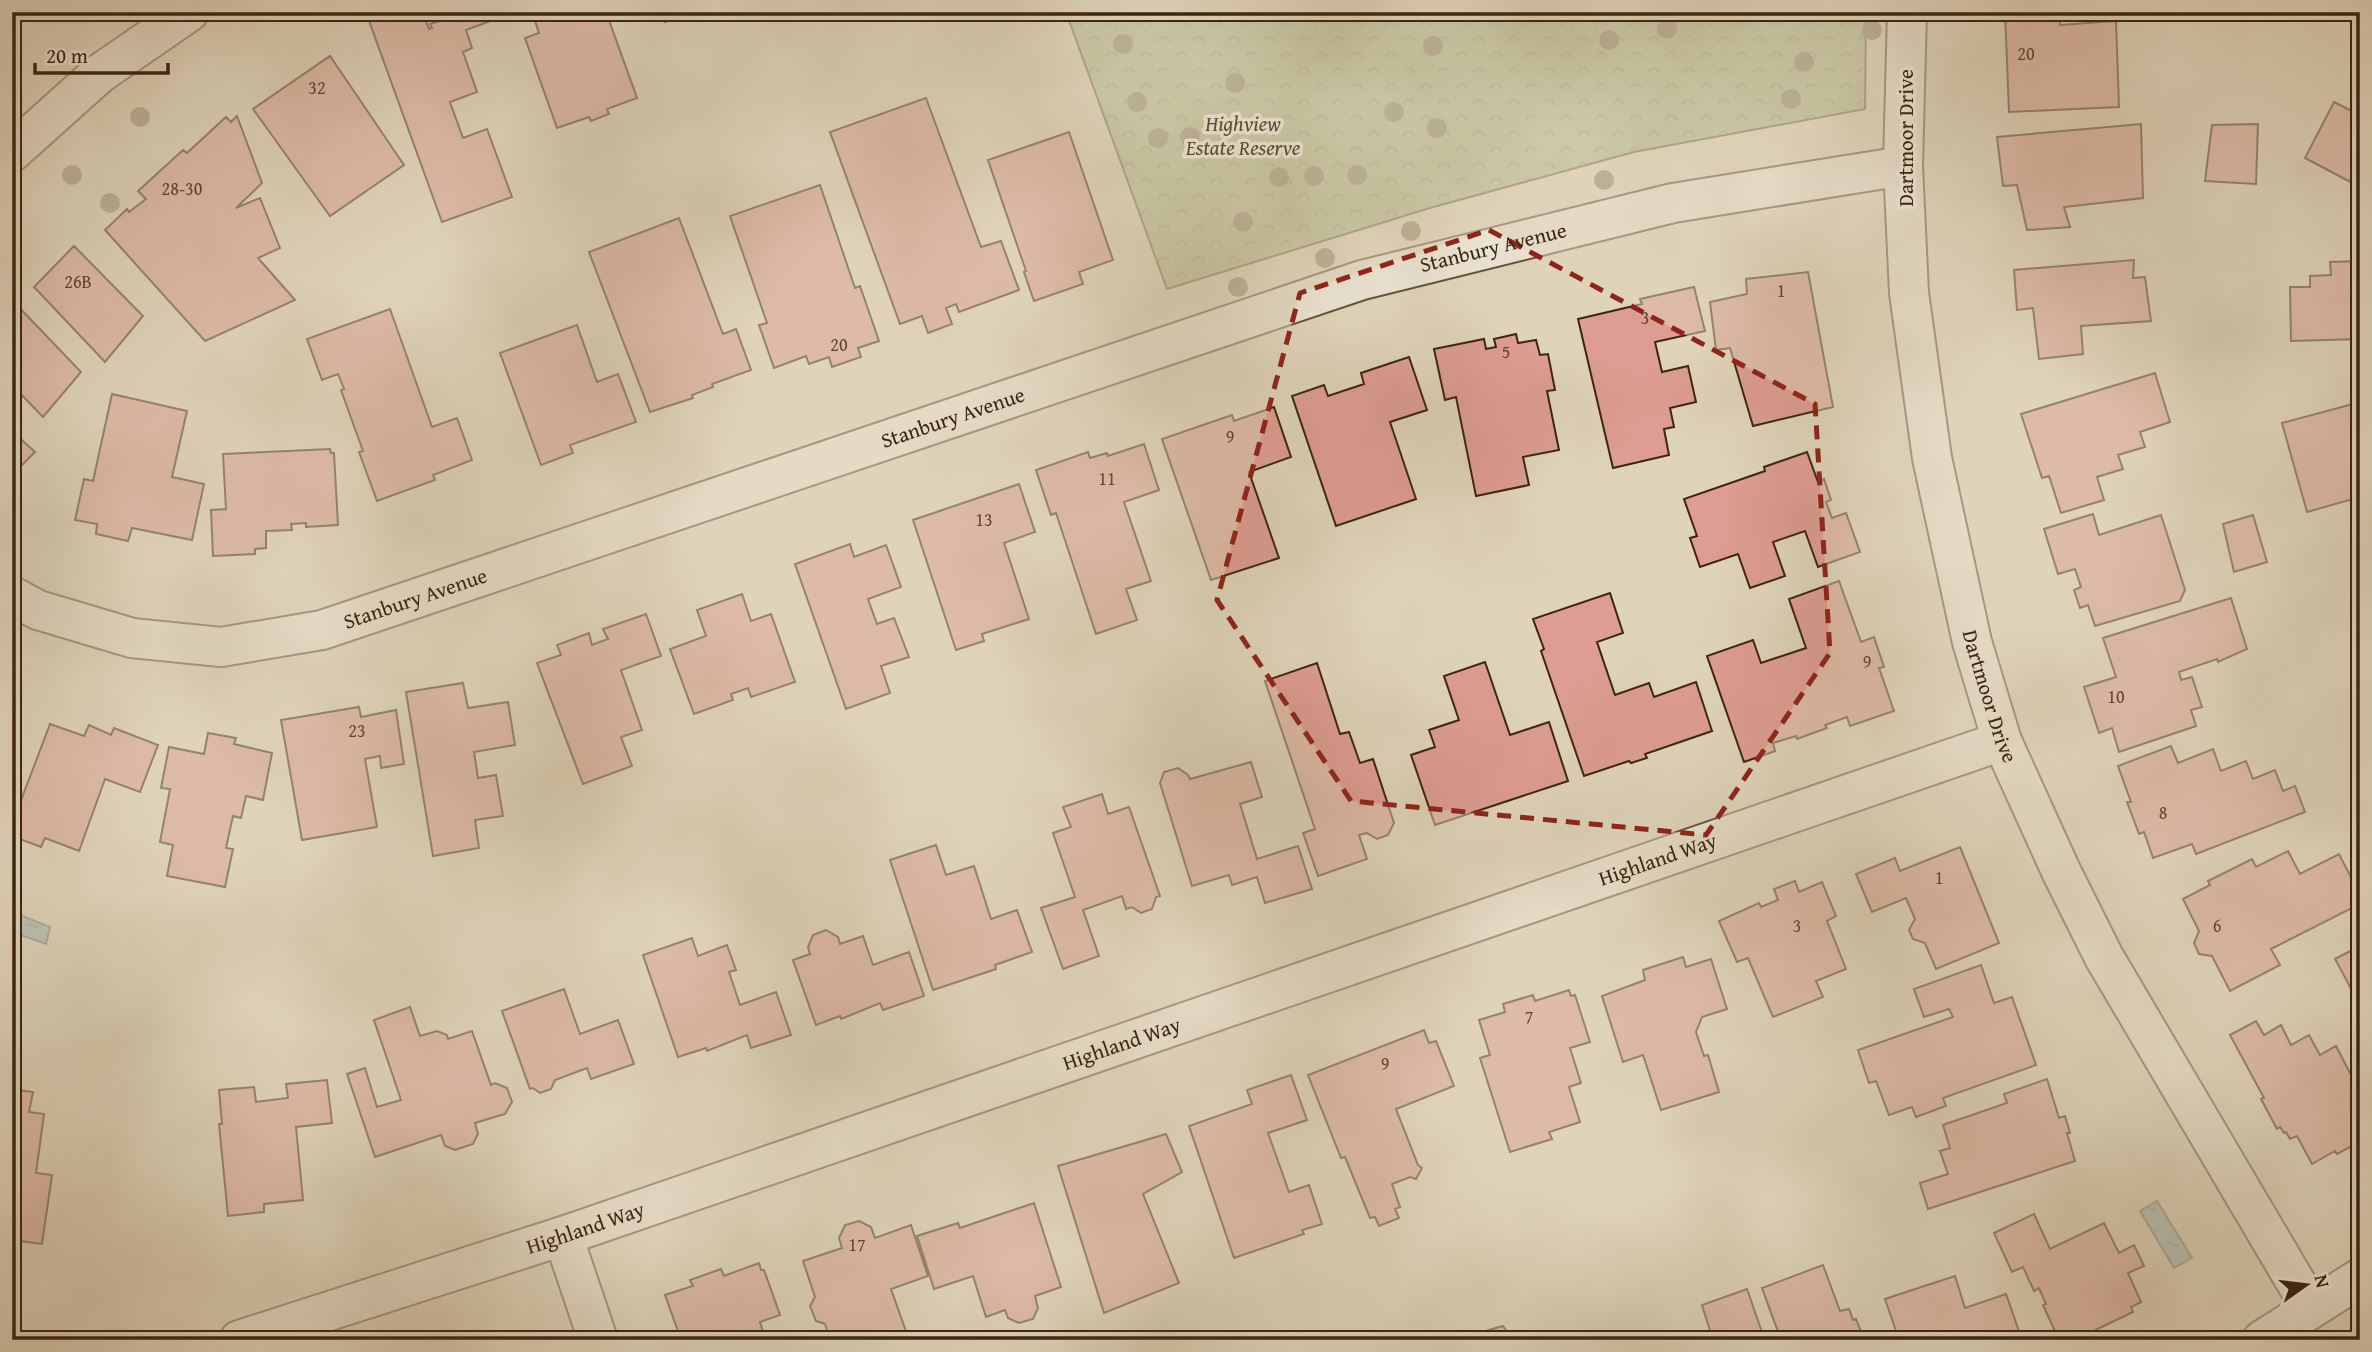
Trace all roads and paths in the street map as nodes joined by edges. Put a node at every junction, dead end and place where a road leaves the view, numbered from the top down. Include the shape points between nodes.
1 (189, 12) edge
2 (1907, 12) edge
3 (12, 152) edge
4 (1903, 166) junction
5 (12, 596) edge
6 (2002, 741) junction
7 (563, 1236) junction
8 (2360, 1278) edge
9 (2311, 1308) junction
10 (239, 1340) edge
11 (598, 1340) edge
12 (2262, 1340) edge

1 - 3 street via 99,74
2 - 4 street, Dartmoor Drive
4 - 5 street, Stanbury Avenue via 1673,203 1362,280 322,630 221,647 132,638 38,610
4 - 6 street, Dartmoor Drive via 1909,293 1932,458 1972,642
6 - 7 street, Highland Way
6 - 9 street, Dartmoor Drive via 2104,957
7 - 10 street, Highland Way
7 - 11 street
8 - 9 street
9 - 12 street

